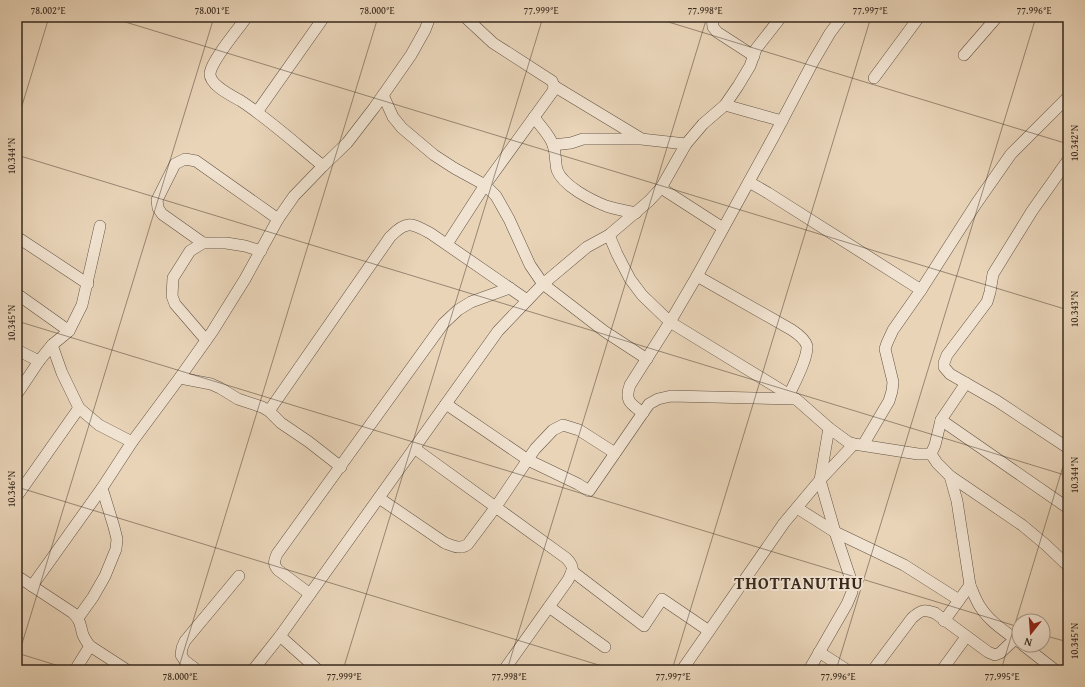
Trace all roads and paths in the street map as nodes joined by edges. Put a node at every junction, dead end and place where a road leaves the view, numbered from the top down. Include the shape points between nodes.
1 (247, 17) edge
2 (324, 17) edge
3 (430, 17) edge
4 (465, 17) edge
5 (712, 17) edge
6 (781, 17) edge
7 (842, 17) edge
8 (919, 17) edge
9 (997, 17) edge
10 (964, 55) dead end
11 (754, 56) junction
12 (874, 78) dead end
13 (554, 86) junction
14 (383, 95) junction
15 (1068, 97) edge
16 (725, 105) junction
17 (257, 112) junction
18 (534, 117) junction
19 (782, 121) junction
20 (641, 139) junction
21 (686, 144) junction
22 (553, 145) junction
23 (1068, 160) edge
24 (322, 166) junction
25 (749, 182) junction
26 (485, 185) junction
27 (661, 188) junction
28 (636, 213) junction
29 (278, 219) junction
30 (100, 226) dead end
31 (723, 228) junction
32 (609, 235) junction
33 (17, 237) edge
34 (203, 243) junction
35 (447, 244) junction
36 (261, 251) junction
37 (697, 276) junction
38 (88, 284) junction
39 (543, 284) junction
40 (510, 288) junction
41 (921, 290) junction
42 (17, 294) edge
43 (527, 300) junction
44 (670, 322) junction
45 (69, 331) junction
46 (206, 340) junction
47 (52, 345) junction
48 (17, 350) edge
49 (647, 359) junction
50 (39, 361) junction
51 (180, 378) junction
52 (966, 383) junction
53 (17, 394) edge
54 (792, 397) junction
55 (446, 404) junction
56 (79, 408) junction
57 (269, 412) junction
58 (643, 413) junction
59 (941, 420) junction
60 (829, 428) junction
61 (132, 442) junction
62 (859, 445) junction
63 (414, 448) junction
64 (1068, 448) edge
65 (615, 453) junction
66 (931, 454) junction
67 (528, 460) junction
68 (340, 467) junction
69 (950, 476) junction
70 (820, 480) junction
71 (102, 488) junction
72 (17, 496) edge
73 (379, 498) junction
74 (495, 508) junction
75 (797, 508) junction
76 (1068, 508) edge
77 (835, 532) junction
78 (1068, 566) edge
79 (572, 571) junction
80 (17, 576) edge
81 (239, 576) dead end
82 (970, 585) junction
83 (32, 586) junction
84 (310, 594) junction
85 (959, 600) junction
86 (549, 607) junction
87 (78, 618) junction
88 (944, 621) junction
89 (709, 630) junction
90 (280, 636) junction
91 (1011, 636) edge
92 (966, 637) junction
93 (90, 646) junction
94 (605, 647) dead end
95 (1011, 647) edge
96 (819, 652) junction
97 (1033, 653) edge
98 (75, 670) edge
99 (127, 670) edge
100 (197, 670) edge
101 (253, 670) edge
102 (318, 670) edge
103 (504, 670) edge
104 (682, 670) edge
105 (809, 670) edge
106 (846, 670) edge
107 (873, 670) edge
108 (942, 670) edge
109 (1055, 670) edge

1 - 17 street via 214,62 210,74 211,80 218,86
2 - 17 street
3 - 14 street via 411,55
4 - 13 street via 493,43 552,81
5 - 11 street via 713,27 717,32
6 - 11 street via 756,49
7 - 19 street via 812,62
8 - 12 street
9 - 10 street
11 - 16 street
13 - 18 street
13 - 20 street
14 - 24 street via 347,143
14 - 26 street via 393,117 402,128 434,155
15 - 41 street via 1011,154
16 - 19 street
16 - 21 street via 703,124
17 - 24 street
18 - 22 street
18 - 26 street
19 - 25 street
20 - 21 street
20 - 22 street via 583,139
21 - 27 street
22 - 28 street via 558,171 564,181 607,206
23 - 52 street via 1032,211 993,274 987,302 947,355 944,367 950,374
24 - 29 street via 294,196
25 - 31 street
25 - 41 street
26 - 35 street
26 - 39 street via 496,196 530,265
27 - 28 street
27 - 31 street
28 - 32 street
29 - 34 street via 196,161 184,159 175,164 157,200 158,208 162,214
29 - 36 street
30 - 38 street
31 - 37 street
32 - 39 street via 587,247
32 - 44 street via 630,279 642,295
33 - 38 street
34 - 36 street via 226,243
34 - 46 street via 190,252 173,278 172,296 175,304
35 - 40 street
35 - 57 street via 415,225 405,225 396,230
36 - 46 street
37 - 44 street
37 - 54 street via 803,338 807,345 806,355
38 - 45 street
39 - 43 street
39 - 49 street via 604,331
40 - 43 street
40 - 68 street via 471,302 443,324
41 - 62 street via 887,343 885,349 893,382 892,391 889,401
42 - 45 street
43 - 55 street via 498,331
44 - 49 street
44 - 54 street
45 - 47 street
46 - 51 street
47 - 50 street
47 - 56 street
48 - 50 street
49 - 58 street via 630,385 627,397 629,403
50 - 53 street
51 - 57 street via 211,384
51 - 61 street
52 - 59 street
52 - 64 street
54 - 58 street via 671,396 649,404
54 - 60 street
55 - 63 street
55 - 67 street
56 - 61 street via 99,425
56 - 72 street
57 - 68 street
58 - 65 street
59 - 66 street
59 - 76 street
60 - 62 street via 848,442
60 - 70 street
61 - 71 street
62 - 66 street
62 - 70 street
63 - 73 street
63 - 74 street
65 - 67 street via 579,430 563,425 553,430
65 - 67 street via 589,491
66 - 69 street
67 - 74 street
68 - 84 street via 274,560 278,570
69 - 78 street via 1022,525
69 - 82 street via 957,501
70 - 75 street
70 - 77 street
71 - 83 street
71 - 87 street via 117,539 116,549 105,576
73 - 74 street via 445,543 460,548 468,544
73 - 84 street
74 - 79 street via 566,558 572,564
75 - 77 street
75 - 89 street
77 - 85 street via 904,565
77 - 96 street via 850,576 852,592
79 - 86 street
79 - 89 street via 644,626 662,599
80 - 83 street
81 - 100 street via 185,641 181,655
82 - 85 street
82 - 91 street via 981,609 990,620
83 - 87 street
84 - 90 street
85 - 88 street
86 - 94 street
86 - 103 street
87 - 93 street
88 - 92 street
88 - 107 street via 935,613 920,611
89 - 104 street
90 - 101 street
90 - 102 street
92 - 95 street via 995,655
92 - 108 street
93 - 98 street
93 - 99 street
96 - 105 street
96 - 106 street
97 - 109 street

